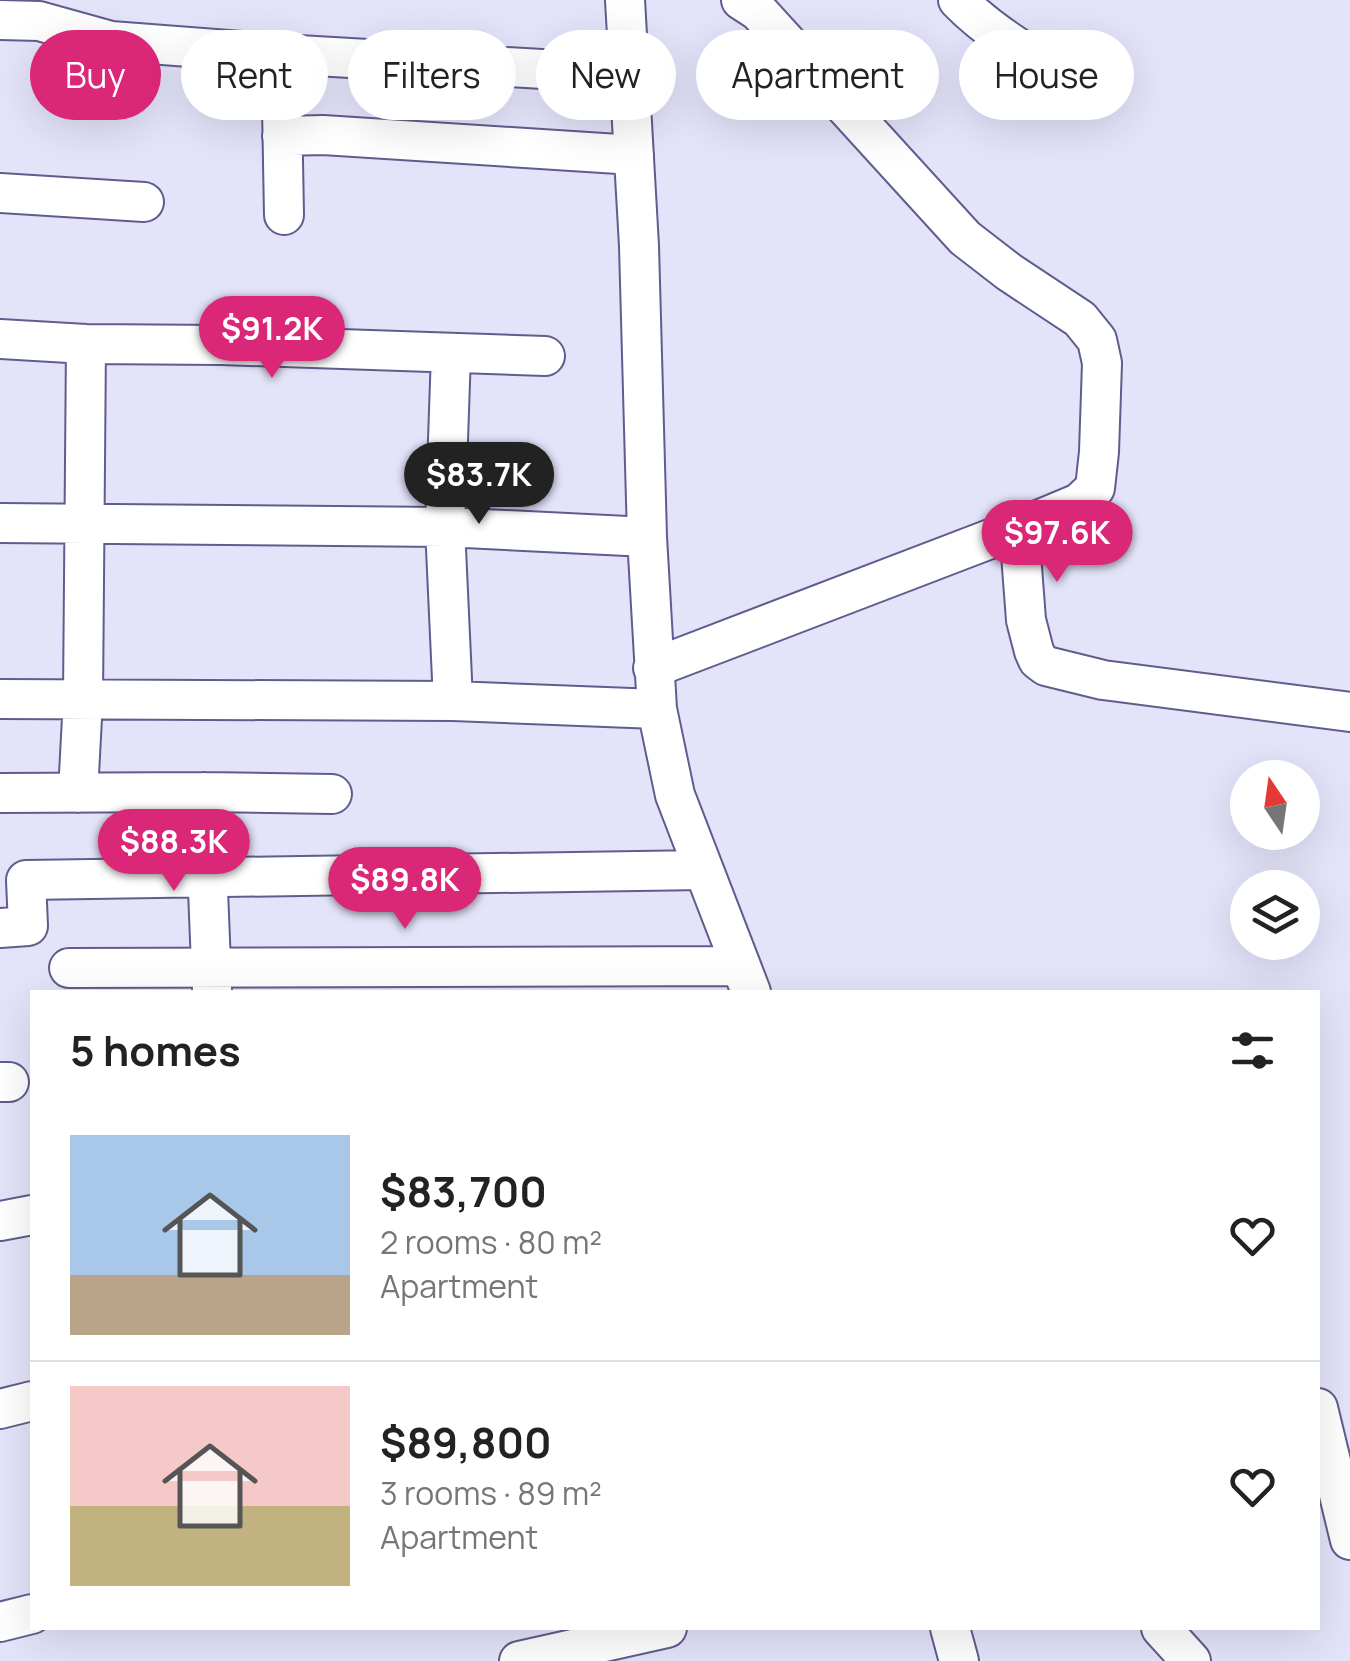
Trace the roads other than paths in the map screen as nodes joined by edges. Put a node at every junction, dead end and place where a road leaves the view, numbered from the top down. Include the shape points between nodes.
1 (626, 0) edge
2 (741, 0) edge
3 (958, 0) edge
4 (0, 20) edge
5 (627, 30) edge
6 (996, 30) edge
7 (181, 47) edge
8 (328, 57) edge
9 (536, 69) edge
10 (282, 120) edge
11 (632, 120) edge
12 (282, 136) junction
13 (634, 155) junction
14 (0, 193) edge
15 (144, 202) dead end
16 (284, 215) dead end
17 (0, 339) edge
18 (86, 344) junction
19 (451, 353) junction
20 (545, 356) dead end
21 (83, 522) junction
22 (0, 523) edge
23 (445, 527) junction
24 (1019, 528) junction
25 (647, 537) junction
26 (653, 668) junction
27 (0, 699) edge
28 (83, 699) junction
29 (452, 701) junction
30 (657, 709) junction
31 (1350, 712) edge
32 (204, 792) junction
33 (78, 793) junction
34 (0, 794) edge
35 (332, 794) dead end
36 (704, 870) junction
37 (207, 877) junction
38 (0, 928) edge
39 (68, 968) dead end
40 (211, 979) edge
41 (746, 979) edge
42 (30, 1215) edge
43 (0, 1221) edge
44 (30, 1402) edge
45 (0, 1409) edge
46 (1320, 1425) edge
47 (1328, 1495) edge
48 (1350, 1540) edge
49 (30, 1614) edge
50 (0, 1622) edge
51 (648, 1630) edge
52 (951, 1630) edge
53 (1163, 1630) edge
54 (570, 1638) edge
55 (518, 1661) edge
56 (959, 1661) edge
57 (1192, 1661) edge

1 - 5 street
2 - 24 street via 965,238 1080,319 1097,340 1102,363 1095,488 1079,503
3 - 6 street
4 - 7 street via 39,21 111,42
8 - 9 street
10 - 12 street
11 - 13 street
12 - 13 street
12 - 16 street
13 - 25 street
14 - 15 street
17 - 18 street
18 - 19 street
18 - 21 street
19 - 20 street
19 - 23 street
21 - 22 street
21 - 23 street
21 - 28 street
23 - 25 street
23 - 29 street
24 - 26 street
24 - 31 street via 1026,620 1034,651 1046,666 1102,680
25 - 26 street
26 - 30 street
27 - 28 street
28 - 29 street
28 - 33 street
29 - 30 street
30 - 36 street via 675,795
32 - 33 street
32 - 35 street
32 - 37 street
33 - 34 street
36 - 37 street
36 - 41 street
37 - 38 street via 26,880 28,926
37 - 40 street
39 - 40 street
40 - 41 street
42 - 43 street
44 - 45 street
46 - 47 street
47 - 48 street
49 - 50 street
51 - 54 street
52 - 56 street
53 - 57 street
54 - 55 street

